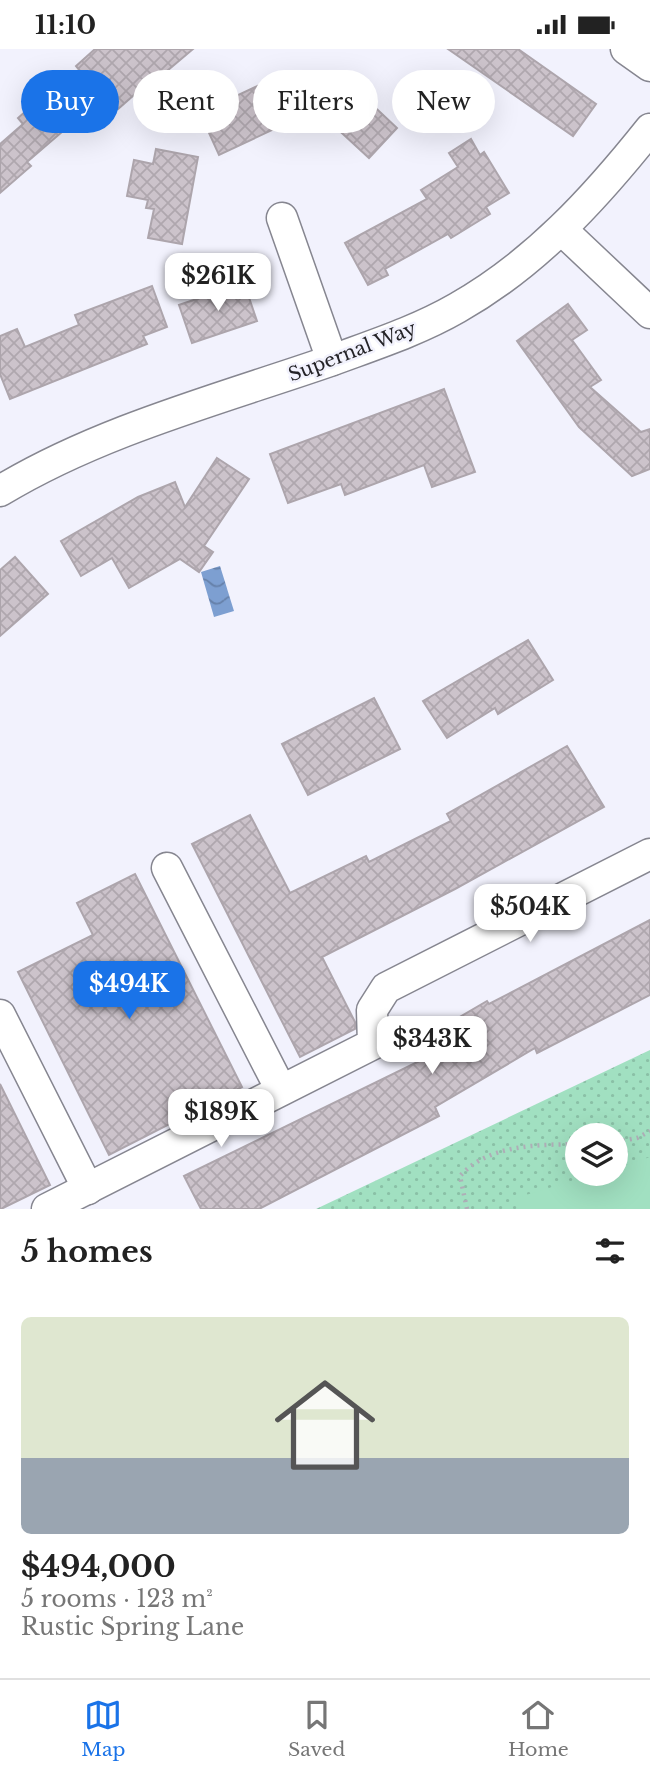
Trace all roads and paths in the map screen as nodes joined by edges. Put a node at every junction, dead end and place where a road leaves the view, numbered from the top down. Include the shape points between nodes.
1 (626, 49) edge
2 (650, 66) edge
3 (650, 129) edge
4 (282, 218) dead end
5 (562, 230) junction
6 (650, 313) edge
7 (332, 360) junction
8 (0, 491) edge
9 (650, 854) edge
10 (167, 868) dead end
11 (0, 1015) edge
12 (281, 1090) junction
13 (650, 1131) edge
14 (628, 1140) edge
15 (565, 1144) edge
16 (88, 1189) junction
17 (47, 1209) edge
18 (467, 1209) edge

1 - 2 street
3 - 5 street, Supernal Way
4 - 7 street
5 - 6 street
5 - 7 street, Supernal Way via 512,272 457,309
7 - 8 street, Supernal Way via 69,452
9 - 12 street via 386,988 373,1010 373,1044
10 - 12 street
11 - 16 street
12 - 16 street
13 - 14 path
15 - 18 path via 528,1145 472,1163 460,1176
16 - 17 street

